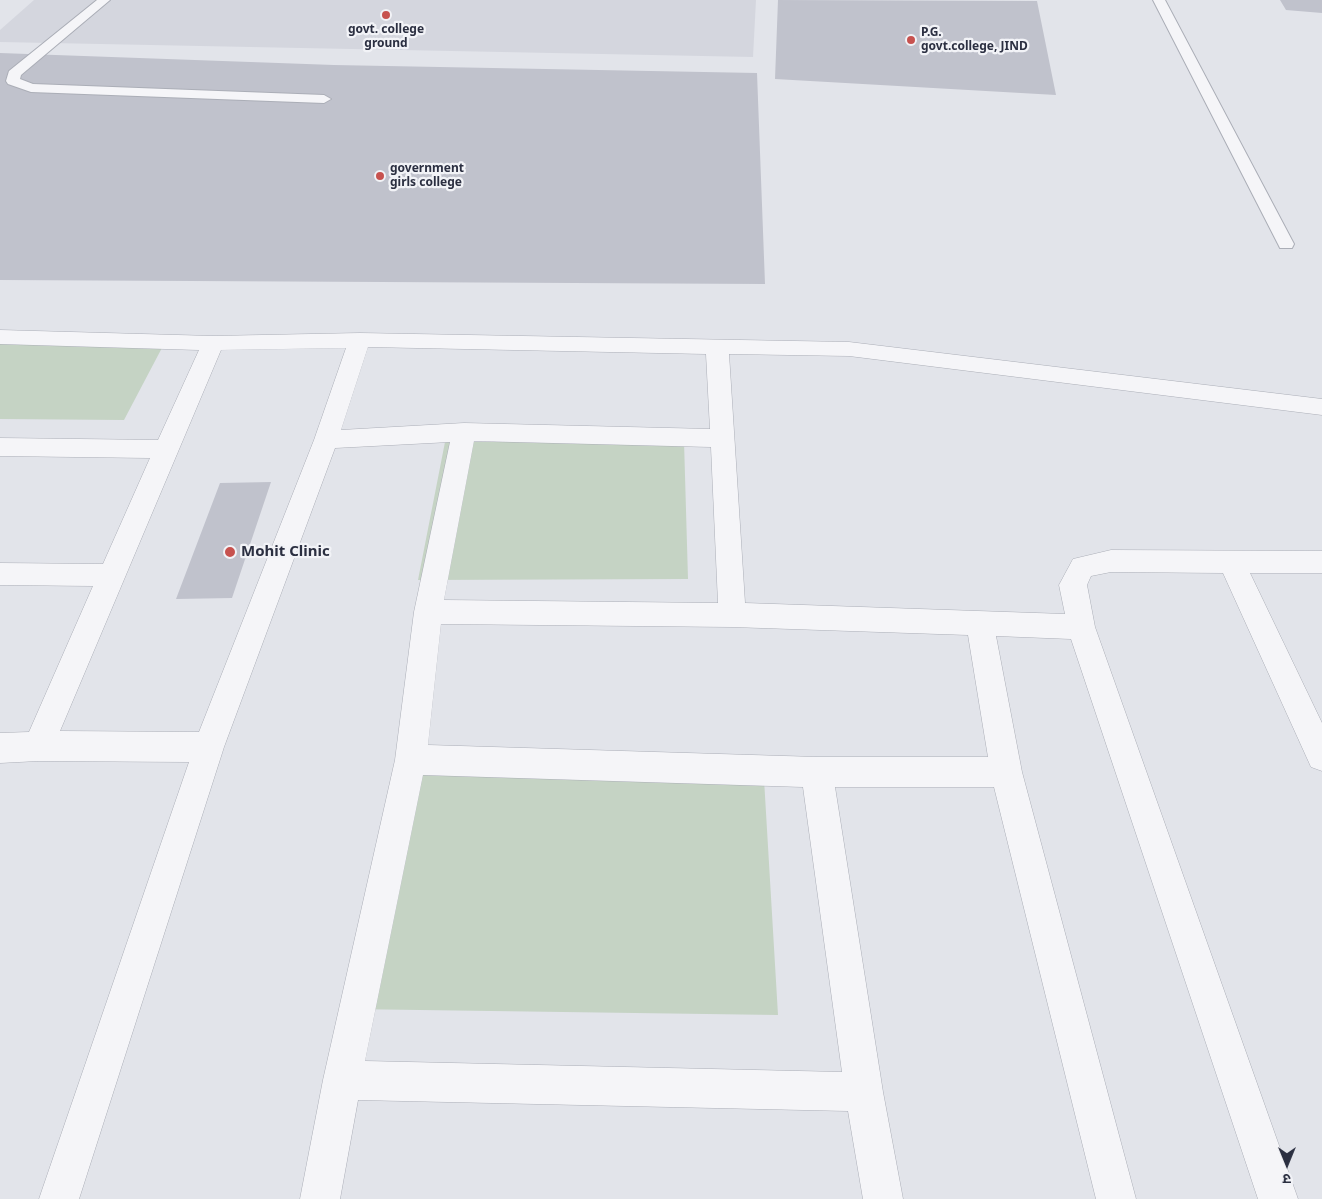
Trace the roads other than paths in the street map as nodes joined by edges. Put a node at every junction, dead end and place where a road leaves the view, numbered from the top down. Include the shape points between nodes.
1 (104, 0) edge
2 (1158, 0) edge
3 (324, 99) dead end
4 (1286, 244) dead end
5 (0, 337) edge
6 (360, 340) junction
7 (213, 343) junction
8 (717, 345) junction
9 (1322, 407) edge
10 (464, 432) junction
11 (723, 438) junction
12 (326, 440) junction
13 (0, 447) edge
14 (164, 449) junction
15 (1231, 562) junction
16 (1322, 562) edge
17 (0, 574) edge
18 (113, 575) junction
19 (428, 612) junction
20 (732, 615) junction
21 (980, 625) junction
22 (1082, 627) junction
23 (38, 746) junction
24 (209, 747) junction
25 (0, 748) edge
26 (1322, 756) edge
27 (411, 760) junction
28 (817, 772) junction
29 (1006, 772) junction
30 (342, 1080) junction
31 (864, 1092) junction
32 (59, 1199) edge
33 (320, 1199) edge
34 (883, 1199) edge
35 (1116, 1199) edge
36 (1278, 1199) edge

1 - 3 lane via 14,74 13,82 31,88
2 - 4 lane
5 - 7 street
6 - 7 street
6 - 8 street
6 - 12 street
7 - 14 street
8 - 9 street via 849,349
8 - 11 street
10 - 11 street
10 - 12 street
10 - 19 street
11 - 20 street
12 - 24 street
13 - 14 street
14 - 18 street
15 - 16 street
15 - 22 street via 1111,561 1082,567 1073,585
15 - 26 street
17 - 18 street
18 - 23 street
19 - 20 street
19 - 27 street
20 - 21 street
21 - 22 street
21 - 29 street
22 - 36 street
23 - 24 street
23 - 25 street
24 - 32 street
27 - 28 street
27 - 30 street
28 - 29 street
28 - 31 street
29 - 35 street
30 - 31 street
30 - 33 street
31 - 34 street

